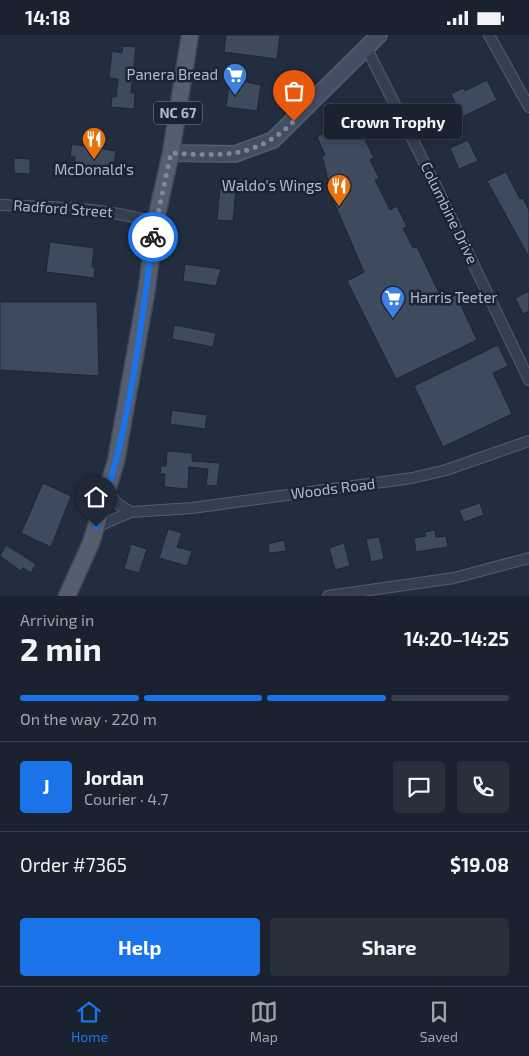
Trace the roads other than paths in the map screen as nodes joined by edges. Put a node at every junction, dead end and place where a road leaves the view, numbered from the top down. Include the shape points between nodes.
1 (190, 35) edge
2 (379, 35) edge
3 (489, 35) edge
4 (366, 47) junction
5 (529, 107) edge
6 (171, 153) junction
7 (0, 205) edge
8 (155, 223) junction
9 (529, 381) edge
10 (529, 441) edge
11 (108, 492) junction
12 (131, 512) junction
13 (96, 527) junction
14 (529, 558) edge
15 (67, 596) edge
16 (328, 596) edge

1 - 6 main road, NC 67
2 - 4 street
3 - 5 street
4 - 6 street via 274,140 235,154
4 - 9 street, Columbine Drive via 442,197
6 - 8 main road, NC 67
7 - 8 street, Radford Street via 51,206 129,215
8 - 11 main road, NC 67 via 125,418
10 - 12 street, Woods Road via 446,470 412,478 192,508
11 - 12 street
11 - 13 main road, NC 67
12 - 13 street, Woods Road
13 - 15 main road, NC 67
14 - 16 street via 454,578

